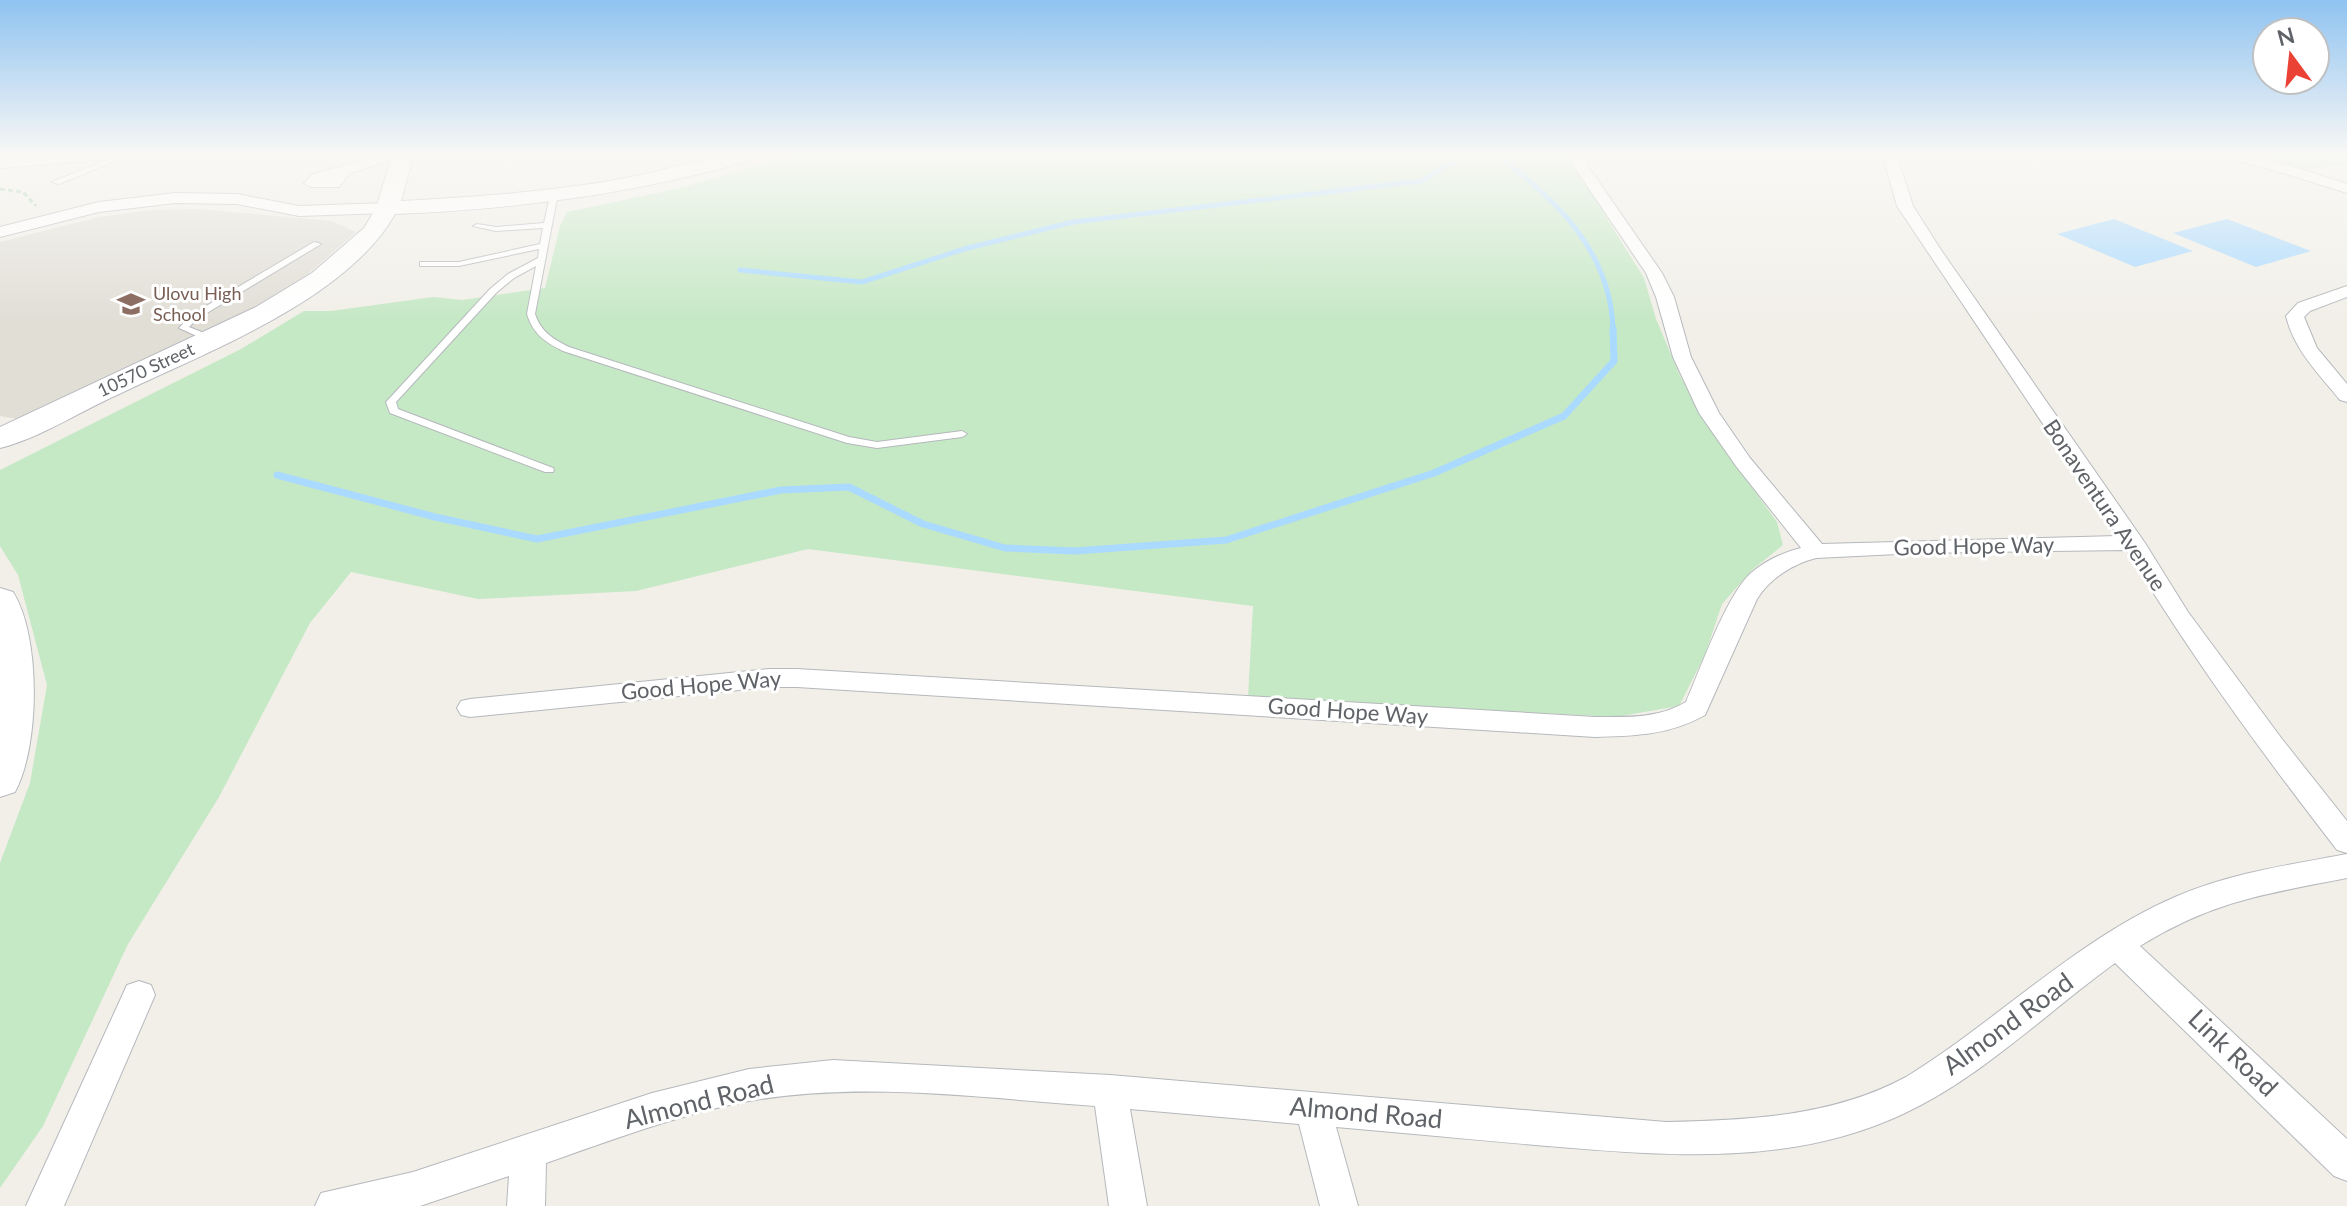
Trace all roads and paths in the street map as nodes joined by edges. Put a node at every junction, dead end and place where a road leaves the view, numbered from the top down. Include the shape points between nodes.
1 (38, 209) edge
2 (93, 209) edge
3 (290, 209) edge
4 (349, 209) edge
5 (386, 209) edge
6 (551, 209) edge
7 (1610, 209) edge
8 (1907, 209) edge
9 (47, 219) junction
10 (548, 225) junction
11 (477, 226) dead end
12 (0, 232) edge
13 (317, 244) dead end
14 (544, 246) junction
15 (542, 259) junction
16 (423, 264) dead end
17 (2347, 291) edge
18 (211, 339) junction
19 (2347, 396) edge
20 (962, 434) dead end
21 (0, 439) edge
22 (549, 470) dead end
23 (2134, 543) junction
24 (1816, 551) junction
25 (0, 600) edge
26 (470, 708) dead end
27 (0, 781) edge
28 (2347, 842) edge
29 (2347, 866) edge
30 (2117, 945) junction
31 (139, 995) dead end
32 (1110, 1091) junction
33 (1313, 1109) junction
34 (528, 1152) junction
35 (2347, 1163) edge
36 (45, 1206) edge
37 (334, 1206) edge
38 (526, 1206) edge
39 (1128, 1206) edge
40 (1339, 1206) edge

1 - 9 path
2 - 9 street
3 - 4 street
5 - 18 street, 10570 Street via 362,245 321,278
6 - 10 lane
7 - 24 street via 1654,273 1682,357 1709,413
8 - 23 street, Bonaventura Avenue
9 - 12 street
10 - 11 lane
10 - 14 lane
13 - 18 lane via 183,328
14 - 15 lane
14 - 16 lane via 459,264
15 - 20 lane via 531,314 534,326 543,338 566,349 847,440 886,445
15 - 22 lane via 493,291 391,402 393,411
17 - 19 street via 2304,307 2295,316 2309,350
18 - 21 street, 10570 Street
23 - 24 street, Good Hope Way
23 - 28 street, Bonaventura Avenue via 2179,617
24 - 26 street, Good Hope Way via 1793,557 1758,579 1734,616 1696,708 1649,726 1595,727 797,678
25 - 27 street via 17,691
29 - 30 street, Almond Road via 2214,894
30 - 33 street, Almond Road via 1931,1081 1877,1108 1825,1124 1756,1138 1666,1139
30 - 35 street, Link Road
31 - 36 street
32 - 33 street, Almond Road
32 - 34 street, Almond Road via 833,1076 735,1089 652,1110
32 - 39 street
33 - 40 street
34 - 37 street, Almond Road via 413,1190
34 - 38 street

